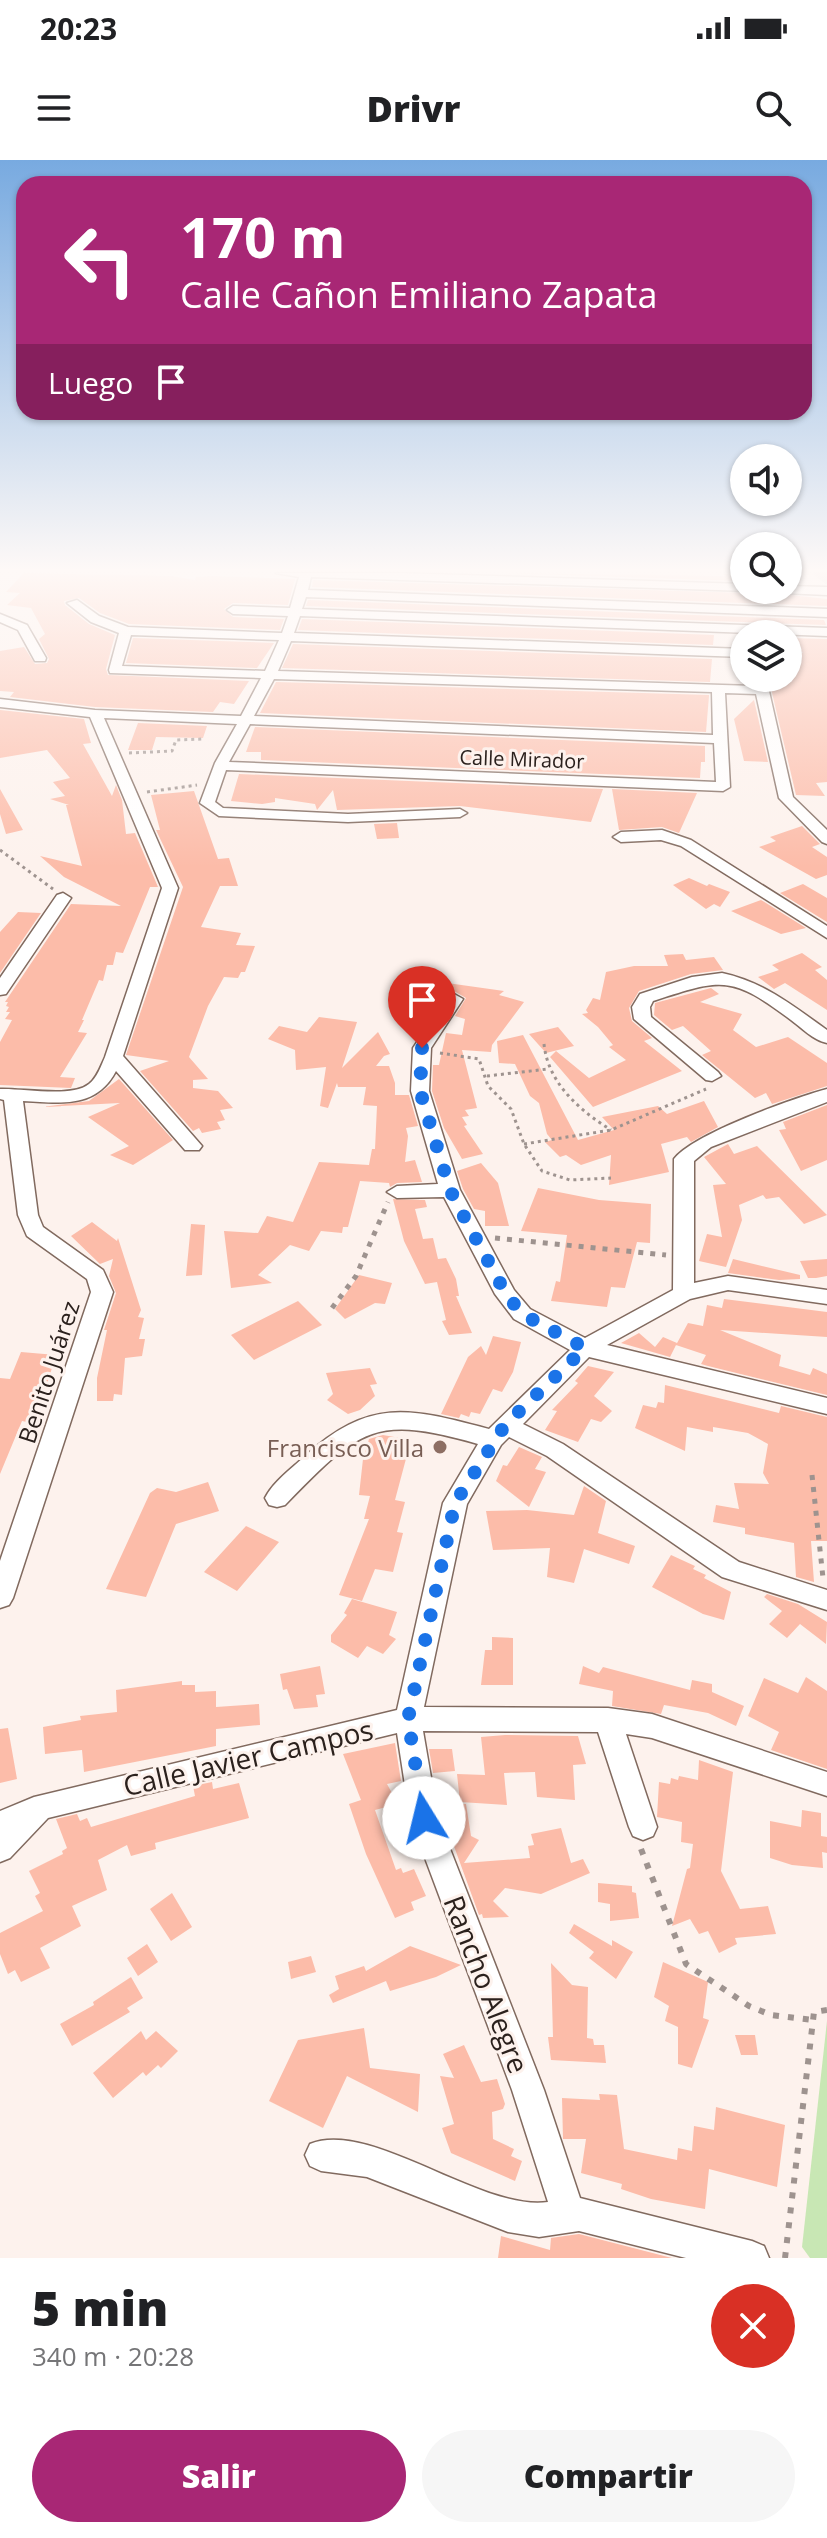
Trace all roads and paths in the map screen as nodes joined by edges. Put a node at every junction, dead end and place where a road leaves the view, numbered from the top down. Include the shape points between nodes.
1 (150, 671) edge
2 (270, 671) edge
3 (269, 674) junction
4 (730, 688) edge
5 (718, 690) junction
6 (761, 692) edge
7 (0, 703) edge
8 (95, 714) junction
9 (247, 720) junction
10 (204, 739) dead end
11 (721, 739) junction
12 (114, 756) junction
13 (222, 766) junction
14 (215, 783) junction
15 (131, 795) junction
16 (460, 813) dead end
17 (825, 836) edge
18 (621, 837) dead end
19 (0, 850) edge
20 (63, 898) joint
21 (827, 933) edge
22 (0, 990) edge
23 (454, 999) dead end
24 (827, 1038) edge
25 (544, 1044) dead end
26 (422, 1051) junction
27 (114, 1057) junction
28 (548, 1069) junction
29 (487, 1076) junction
30 (712, 1076) joint
31 (6, 1094) edge
32 (827, 1095) edge
33 (611, 1130) junction
34 (524, 1144) junction
35 (192, 1146) dead end
36 (611, 1178) dead end
37 (450, 1190) junction
38 (397, 1192) joint
39 (475, 1236) junction
40 (684, 1257) junction
41 (684, 1293) junction
42 (827, 1297) edge
43 (332, 1308) dead end
44 (585, 1348) junction
45 (827, 1406) edge
46 (499, 1432) junction
47 (812, 1475) dead end
48 (277, 1498) dead end
49 (0, 1598) edge
50 (826, 1600) edge
51 (408, 1719) junction
52 (608, 1720) junction
53 (827, 1784) edge
54 (44, 1806) junction
55 (0, 1824) edge
56 (643, 1827) joint
57 (0, 1849) edge
58 (827, 2010) edge
59 (813, 2020) junction
60 (321, 2155) dead end
61 (569, 2214) junction
62 (752, 2258) edge
63 (785, 2258) edge

1 - 3 street
2 - 3 street
3 - 5 street
3 - 9 street
4 - 5 street
5 - 11 street, Calle Mirador
6 - 17 street via 786,798
7 - 8 street
8 - 9 street
8 - 12 street
9 - 11 street
9 - 13 street
10 - 12 path via 176,740 172,751
11 - 13 street, Calle Mirador via 723,787
12 - 15 street
13 - 14 street
14 - 15 path
14 - 16 street via 207,803 219,812 348,818
15 - 27 street via 170,888
18 - 21 street via 662,835 686,843
19 - 20 path
20 - 22 street
23 - 26 street
24 - 30 street via 745,983 727,979 706,979 646,998 643,1019
25 - 28 path
26 - 29 path via 479,1059
26 - 37 street via 420,1091
27 - 31 street via 91,1092
27 - 35 street
28 - 29 path
28 - 33 path via 598,1123
29 - 34 path via 488,1086 511,1109
30 - 33 path via 711,1087
31 - 49 street, Benito Juárez via 34,1231 96,1275 102,1292
32 - 40 street via 704,1143 684,1159
33 - 34 path
34 - 36 path via 542,1171 570,1180
37 - 38 street
37 - 39 street
38 - 43 path via 386,1204 356,1276
39 - 40 path
39 - 44 street via 522,1314
40 - 41 street
41 - 42 street, Rancho Alegre via 728,1283
41 - 44 street, Rancho Alegre
44 - 45 street
44 - 46 street, Rancho Alegre
46 - 48 street via 406,1419 367,1424 340,1440
46 - 50 street via 555,1450 731,1570
46 - 51 street, Rancho Alegre via 455,1503
47 - 50 path
51 - 52 street, Calle Javier Campos
51 - 54 street, Calle Javier Campos
51 - 61 street, Rancho Alegre via 424,1818 528,2090
52 - 53 street, Calle Javier Campos via 652,1726
52 - 56 street
54 - 55 street, Calle Javier Campos
54 - 57 street
56 - 59 path via 633,1829 686,1964 749,2006 771,2015
58 - 59 path via 814,2012
59 - 63 path
60 - 61 street via 367,2161 508,2215 539,2220
61 - 62 street

